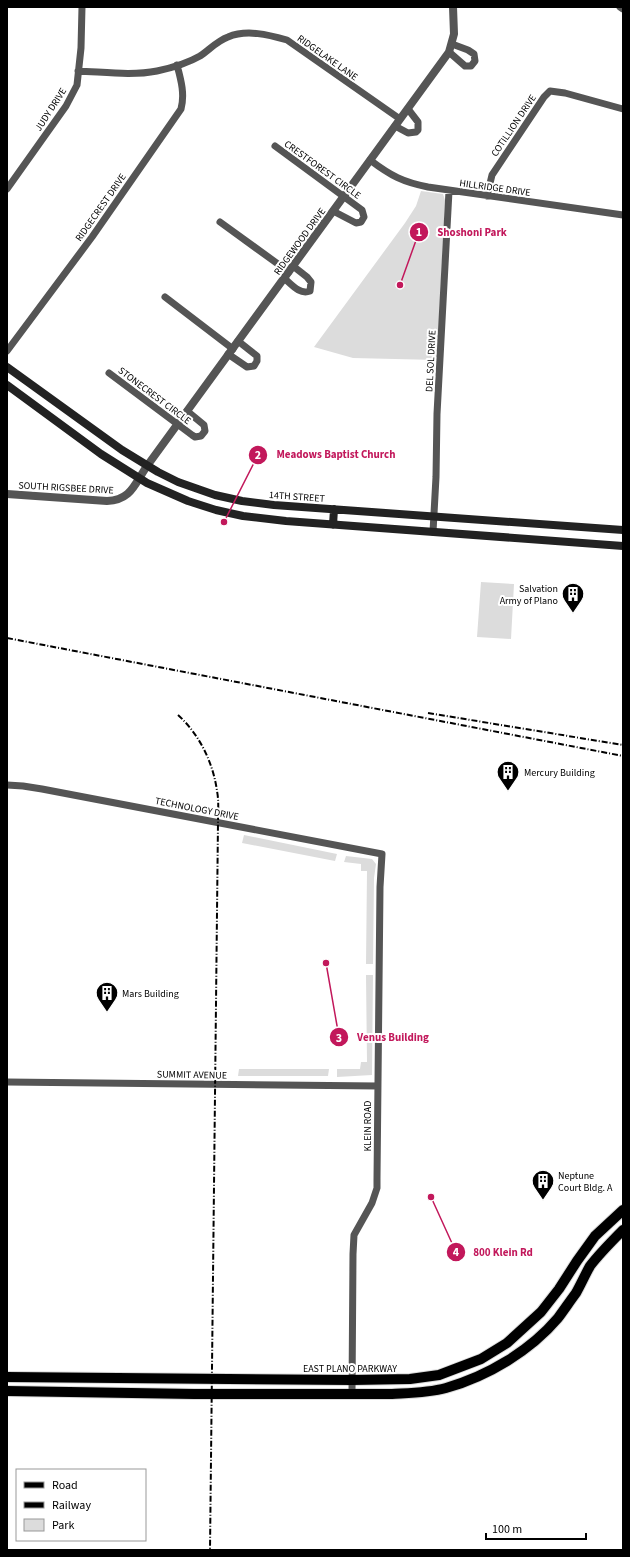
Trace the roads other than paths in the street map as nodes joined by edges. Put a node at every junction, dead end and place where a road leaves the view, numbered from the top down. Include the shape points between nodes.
1 (82, 7) edge
2 (453, 7) edge
3 (452, 44) junction
4 (449, 52) junction
5 (177, 65) junction
6 (78, 71) junction
7 (408, 109) junction
8 (623, 109) edge
9 (398, 123) junction
10 (275, 146) dead end
11 (370, 160) junction
12 (7, 189) edge
13 (449, 191) junction
14 (344, 196) junction
15 (487, 196) junction
16 (333, 211) junction
17 (623, 215) edge
18 (220, 222) dead end
19 (289, 272) junction
20 (165, 298) dead end
21 (238, 341) junction
22 (7, 351) edge
23 (230, 351) junction
24 (7, 367) edge
25 (109, 373) dead end
26 (7, 385) edge
27 (187, 411) junction
28 (177, 424) junction
29 (146, 466) junction
30 (139, 478) junction
31 (7, 494) edge
32 (219, 496) junction
33 (334, 509) junction
34 (216, 510) junction
35 (434, 517) junction
36 (332, 525) junction
37 (572, 526) junction
38 (623, 530) edge
39 (433, 532) junction
40 (571, 542) junction
41 (623, 546) edge
42 (7, 785) edge
43 (382, 854) joint
44 (7, 1082) edge
45 (378, 1086) junction
46 (623, 1210) edge
47 (623, 1230) edge
48 (496, 1350) junction
49 (504, 1362) junction
50 (7, 1377) edge
51 (103, 1378) junction
52 (190, 1379) junction
53 (352, 1380) junction
54 (7, 1391) edge
55 (103, 1392) junction
56 (352, 1393) junction
57 (190, 1394) junction

1 - 6 street, JUDY DRIVE
2 - 3 street, RIDGEWOOD DRIVE
3 - 4 street, RIDGEWOOD DRIVE
3 - 4 street via 474,54 475,61 471,66 465,66
4 - 7 street, RIDGEWOOD DRIVE
5 - 6 street, RIDGELAKE LANE via 136,73
5 - 9 street, RIDGELAKE LANE via 199,56 226,37 267,34 288,40
5 - 22 street, RIDGECREST DRIVE via 184,101 182,109 92,237
6 - 12 street, JUDY DRIVE via 77,85 66,106
7 - 9 street, RIDGEWOOD DRIVE
7 - 9 street, RIDGELAKE LANE via 418,122 418,130 408,133
8 - 15 street, COTILLION DRIVE via 550,91 492,175
9 - 11 street, RIDGEWOOD DRIVE
10 - 14 street, CRESTFOREST CIRCLE
11 - 13 street, HILLRIDGE DRIVE via 402,180
11 - 14 street, RIDGEWOOD DRIVE
13 - 15 street, HILLRIDGE DRIVE
13 - 35 street, DEL SOL DRIVE
14 - 16 street, RIDGEWOOD DRIVE
14 - 16 street, CRESTFOREST CIRCLE via 362,210 363,220 356,224
15 - 17 street, HILLRIDGE DRIVE
16 - 19 street, RIDGEWOOD DRIVE
18 - 19 street
19 - 21 street, RIDGEWOOD DRIVE
20 - 23 street
21 - 23 street, RIDGEWOOD DRIVE
21 - 23 street via 257,356 254,366 247,367
23 - 27 street, RIDGEWOOD DRIVE
24 - 29 main road, 14TH STREET
25 - 28 street, STONECREST CIRCLE
26 - 30 main road via 101,454
27 - 28 street, RIDGEWOOD DRIVE
27 - 28 street, STONECREST CIRCLE via 204,425 203,434 195,437
28 - 29 street, RIDGEWOOD DRIVE
29 - 30 street, RIDGEWOOD DRIVE
29 - 32 main road, 14TH STREET via 178,482
30 - 31 street, SOUTH RIGSBEE DRIVE via 126,496 116,500
30 - 34 main road via 179,497
32 - 33 main road, 14TH STREET via 253,503
32 - 34 main road
33 - 35 main road, 14TH STREET
33 - 36 main road
34 - 36 main road via 262,519
35 - 37 main road, 14TH STREET
35 - 39 street, DEL SOL DRIVE
36 - 39 main road
37 - 38 main road, 14TH STREET
37 - 40 main road
39 - 40 main road
40 - 41 main road
42 - 43 street, TECHNOLOGY DRIVE via 42,789
43 - 45 street, KLEIN ROAD
44 - 45 street, SUMMIT AVENUE
45 - 53 street, KLEIN ROAD via 377,1188 372,1203 354,1235
46 - 48 main road, EAST PLANO PARKWAY via 595,1236 541,1312 507,1344
47 - 49 main road via 590,1268 558,1317 541,1335
48 - 49 main road
48 - 53 main road, EAST PLANO PARKWAY via 481,1359 439,1375 410,1380
49 - 56 main road via 445,1388 420,1393
50 - 51 main road, EAST PLANO PARKWAY
51 - 52 main road, EAST PLANO PARKWAY
51 - 55 main road
52 - 53 main road, EAST PLANO PARKWAY
52 - 57 main road
53 - 56 street, KLEIN ROAD
54 - 55 main road
55 - 57 main road
56 - 57 main road

